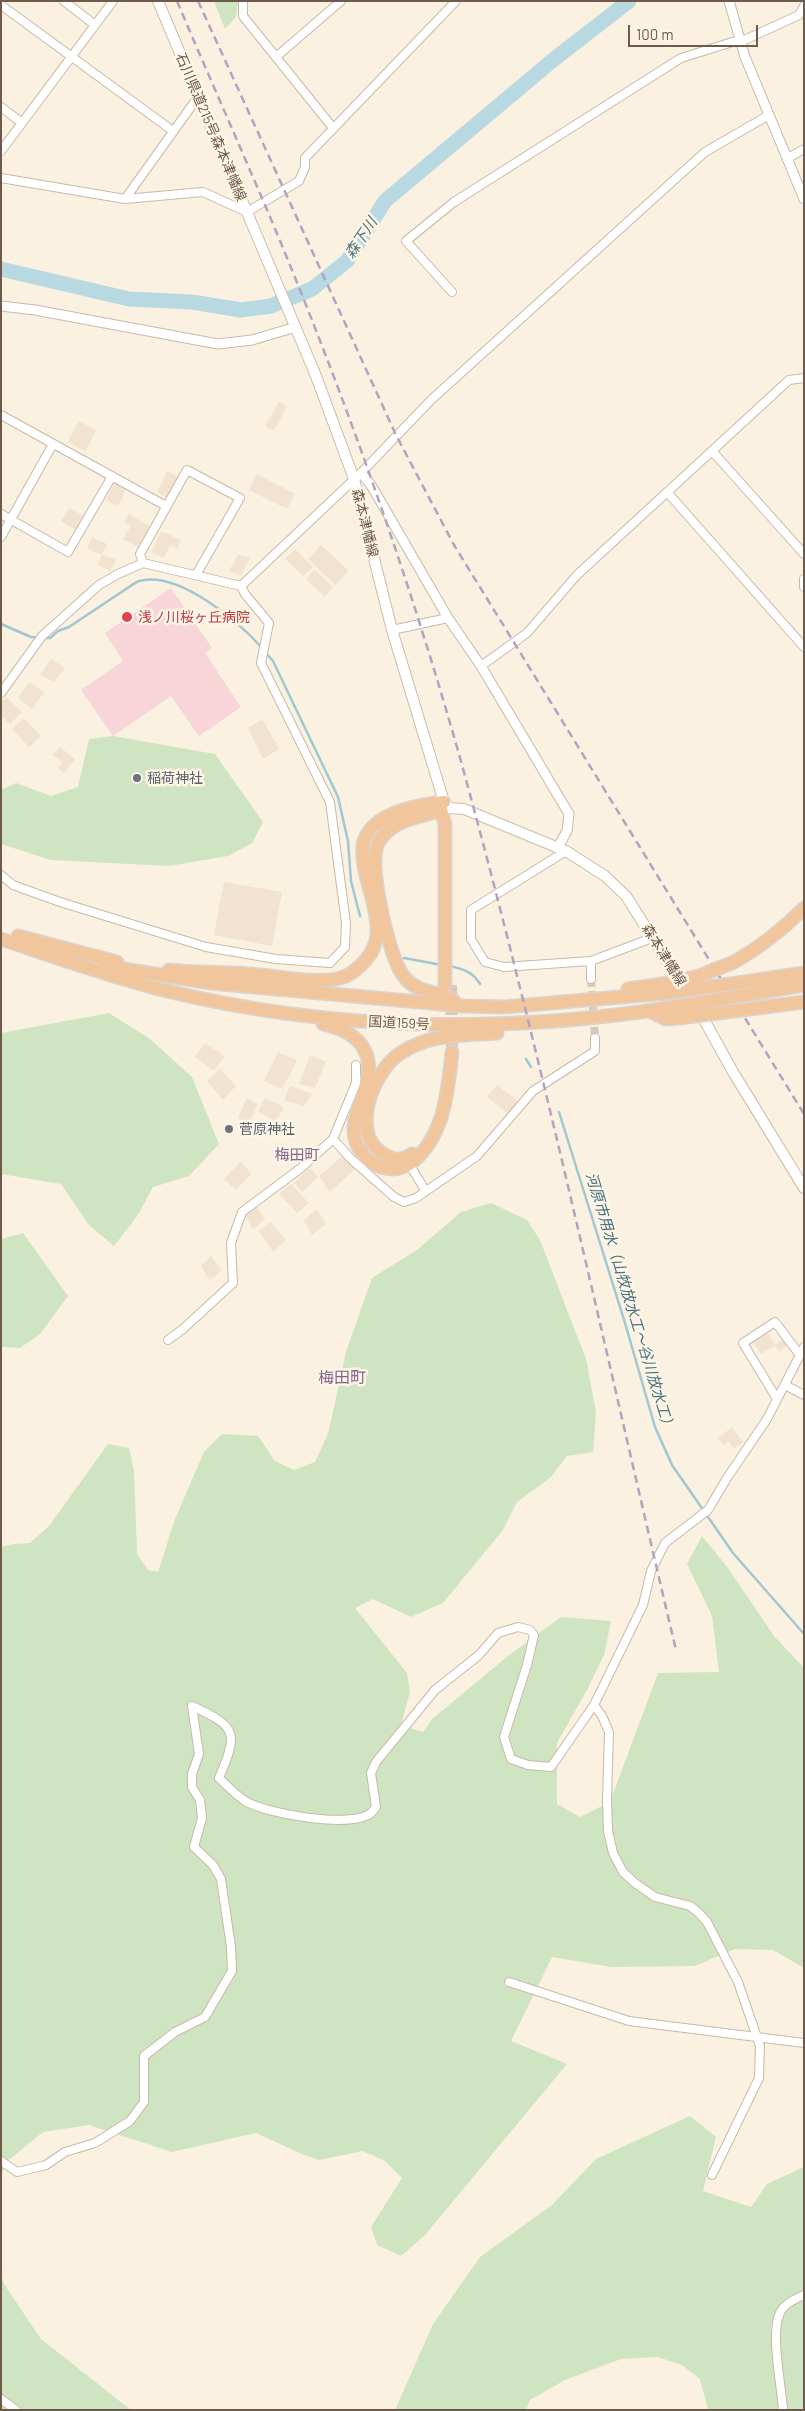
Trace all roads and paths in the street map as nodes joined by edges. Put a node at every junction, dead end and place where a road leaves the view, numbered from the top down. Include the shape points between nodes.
1 (64, 1) edge
2 (113, 1) edge
3 (158, 1) edge
4 (244, 1) edge
5 (341, 1) edge
6 (456, 1) edge
7 (729, 1) edge
8 (1, 6) edge
9 (804, 6) edge
10 (95, 25) junction
11 (739, 41) junction
12 (71, 57) junction
13 (276, 57) junction
14 (198, 97) junction
15 (1, 107) edge
16 (769, 115) junction
17 (22, 123) junction
18 (334, 128) junction
19 (173, 131) junction
20 (804, 149) edge
21 (1, 151) edge
22 (788, 158) junction
23 (1, 178) edge
24 (125, 199) junction
25 (804, 199) edge
26 (247, 212) junction
27 (264, 252) joint
28 (452, 292) dead end
29 (1, 306) edge
30 (296, 327) junction
31 (804, 378) edge
32 (3, 416) edge
33 (1, 425) edge
34 (53, 444) junction
35 (712, 451) junction
36 (357, 476) junction
37 (111, 478) junction
38 (667, 492) junction
39 (166, 506) junction
40 (1, 514) edge
41 (11, 520) junction
42 (1, 537) edge
43 (804, 554) edge
44 (143, 564) junction
45 (196, 575) junction
46 (804, 579) edge
47 (241, 586) junction
48 (804, 587) edge
49 (448, 618) junction
50 (392, 630) junction
51 (804, 647) edge
52 (480, 666) junction
53 (1, 693) edge
54 (445, 806) junction
55 (562, 849) junction
56 (1, 875) edge
57 (804, 908) edge
58 (1, 933) edge
59 (652, 938) junction
60 (1, 939) edge
61 (591, 961) junction
62 (75, 965) junction
63 (804, 973) edge
64 (591, 979) tunnel mouth
65 (448, 985) tunnel mouth
66 (804, 985) edge
67 (665, 988) junction
68 (804, 1002) edge
69 (463, 1006) junction
70 (677, 1013) junction
71 (588, 1019) junction
72 (595, 1038) tunnel mouth
73 (449, 1051) tunnel mouth
74 (356, 1065) dead end
75 (333, 1140) junction
76 (408, 1161) junction
77 (804, 1188) edge
78 (426, 1190) junction
79 (168, 1340) dead end
80 (804, 1347) edge
81 (800, 1355) junction
82 (784, 1385) junction
83 (804, 1395) edge
84 (777, 1399) junction
85 (594, 1705) junction
86 (509, 1982) dead end
87 (757, 2036) junction
88 (804, 2044) edge
89 (1, 2161) edge
90 (712, 2175) dead end
91 (804, 2295) edge
92 (1, 2399) edge
93 (16, 2410) edge
94 (782, 2410) edge

1 - 10 street
2 - 10 street
3 - 14 main road, 石川県道215号森本津幡線
4 - 13 street via 243,16
5 - 13 street
6 - 18 street
7 - 11 street
8 - 12 street
9 - 11 street via 799,15
10 - 12 street
11 - 16 street
11 - 28 street via 681,58 454,202 406,241
12 - 17 street
12 - 19 street
13 - 18 street
14 - 19 street
14 - 26 main road, 石川県道215号森本津幡線
15 - 17 street
16 - 22 street
16 - 36 street via 705,152 430,400
17 - 21 street
18 - 26 street via 305,158 299,181
19 - 24 street
20 - 22 street
22 - 25 street
23 - 24 street
24 - 26 street via 203,192
26 - 27 main road, 石川県道215号森本津幡線
27 - 30 main road, 森本津幡線
29 - 30 street via 218,344 252,340
30 - 36 main road, 森本津幡線
31 - 35 street via 789,380
32 - 33 street
32 - 34 street
34 - 37 street
34 - 41 street
35 - 38 street
35 - 43 street
36 - 47 street
36 - 49 street via 371,485
36 - 50 main road, 森本津幡線
37 - 39 street
37 - 41 street via 68,552
38 - 51 street
38 - 52 street via 577,575 527,633
39 - 44 street via 140,554
39 - 45 street via 187,470 240,498
40 - 41 street
41 - 42 street
44 - 45 street
44 - 53 street via 99,585 42,636
45 - 47 street
46 - 48 street
47 - 56 street via 270,623 261,663 330,802 346,923 345,947 330,964 206,947 60,902 13,885
49 - 50 street
49 - 52 street
50 - 54 main road, 森本津幡線
52 - 55 street via 569,814
54 - 55 main road, 森本津幡線 via 464,809
54 - 58 highway via 413,807 394,814 370,832 365,840 363,858 378,925 377,942 358,968 345,976 311,980 150,968
54 - 65 highway
54 - 69 highway via 392,827 376,847 375,860 386,927 399,969 417,988 450,998
55 - 59 main road, 森本津幡線 via 604,876 626,896
55 - 61 street via 471,910 471,939 486,962 504,966
57 - 67 highway, bridge via 759,948 734,962
58 - 69 highway, 国道159号 via 66,955 168,978
59 - 61 street
59 - 77 main road, 森本津幡線
60 - 62 highway, 国道159号
61 - 64 street
62 - 71 highway, 国道159号 via 221,1003 338,1020 481,1026
62 - 76 highway via 80,971 169,997 303,1020 337,1027 349,1033 368,1057 368,1074 354,1125 357,1144 367,1159 387,1169 398,1168
63 - 67 highway, bridge via 745,982
66 - 70 highway, 国道159号, bridge via 751,994
67 - 69 highway, 国道159号 via 504,1007
68 - 70 highway, bridge
70 - 71 highway, 国道159号 via 649,1011
71 - 76 highway via 562,1027 434,1039 400,1053 390,1061 373,1092 365,1123 370,1143 379,1153
72 - 78 street via 595,1051 534,1091 477,1156
73 - 76 highway via 437,1116
74 - 75 street via 356,1083
75 - 78 street via 394,1197 404,1202
75 - 79 street via 242,1212 231,1243 233,1284
76 - 78 street
80 - 81 street
81 - 82 street
81 - 84 street via 775,1322 743,1343
82 - 83 street
82 - 84 street
84 - 85 street via 703,1514 665,1543 651,1571 643,1605
85 - 87 street via 609,1732 607,1800 612,1853 623,1872 635,1883 655,1896 690,1906 707,1922 738,1982
85 - 89 street via 551,1767 528,1765 511,1759 504,1738 534,1636 530,1630 518,1627 498,1633 479,1655 435,1690 376,1762 371,1774 376,1807 371,1814 341,1821 273,1812 246,1801 230,1790 219,1778 232,1747 232,1734 225,1723 192,1706 200,1754 192,1774 192,1787 200,1800 202,1818 194,1846 213,1865 221,1879 232,1971 205,2017 174,2032 144,2056 144,2102 130,2120 95,2143 65,2152 46,2165 17,2172
86 - 87 street via 630,2021
87 - 88 street
87 - 90 street via 760,2046 759,2078
91 - 94 street via 783,2307 777,2320
92 - 93 street

